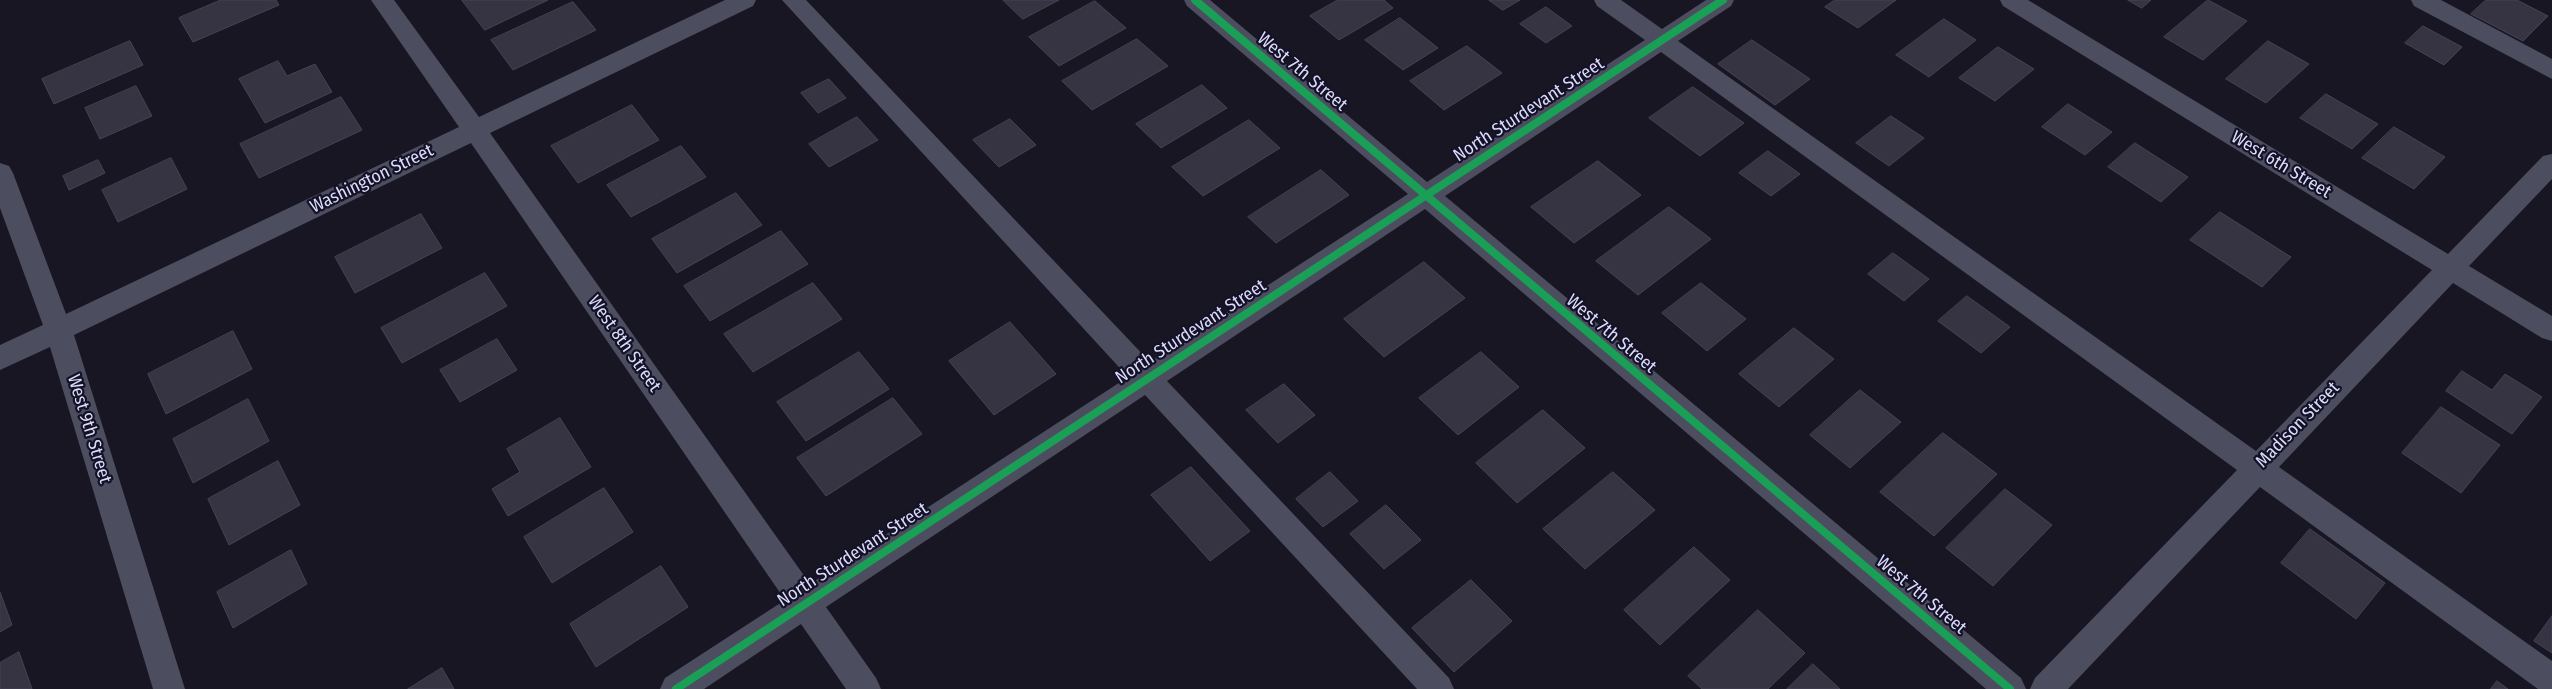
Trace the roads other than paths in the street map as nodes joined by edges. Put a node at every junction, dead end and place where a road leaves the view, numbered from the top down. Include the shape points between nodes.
1 (382, 0) edge
2 (745, 0) edge
3 (793, 0) edge
4 (1194, 0) edge
5 (1605, 0) edge
6 (1723, 0) edge
7 (2011, 0) edge
8 (2422, 0) edge
9 (1661, 41) junction
10 (2552, 70) edge
11 (475, 130) junction
12 (2552, 163) edge
13 (0, 173) edge
14 (1425, 197) junction
15 (2449, 268) junction
16 (58, 329) junction
17 (2552, 330) edge
18 (0, 358) edge
19 (1148, 378) junction
20 (2256, 469) junction
21 (805, 604) junction
22 (2552, 680) edge
23 (169, 689) edge
24 (676, 689) edge
25 (865, 689) edge
26 (1438, 689) edge
27 (2010, 689) edge
28 (2046, 689) edge

1 - 11 street, West 8th Street
2 - 11 street, Washington Street
3 - 19 street
4 - 14 street, West 7th Street
5 - 9 street
6 - 9 street, North Sturdevant Street
7 - 15 street, West 6th Street
8 - 10 street
9 - 14 street, North Sturdevant Street
9 - 20 street
11 - 16 street, Washington Street
11 - 21 street, West 8th Street
12 - 15 street, Madison Street
13 - 16 street, West 9th Street
14 - 19 street, North Sturdevant Street
14 - 27 street, West 7th Street
15 - 17 street, West 6th Street
15 - 20 street, Madison Street
16 - 18 street, Washington Street
16 - 23 street, West 9th Street
19 - 21 street, North Sturdevant Street
19 - 26 street
20 - 22 street
20 - 28 street, Madison Street
21 - 24 street, North Sturdevant Street
21 - 25 street, West 8th Street

